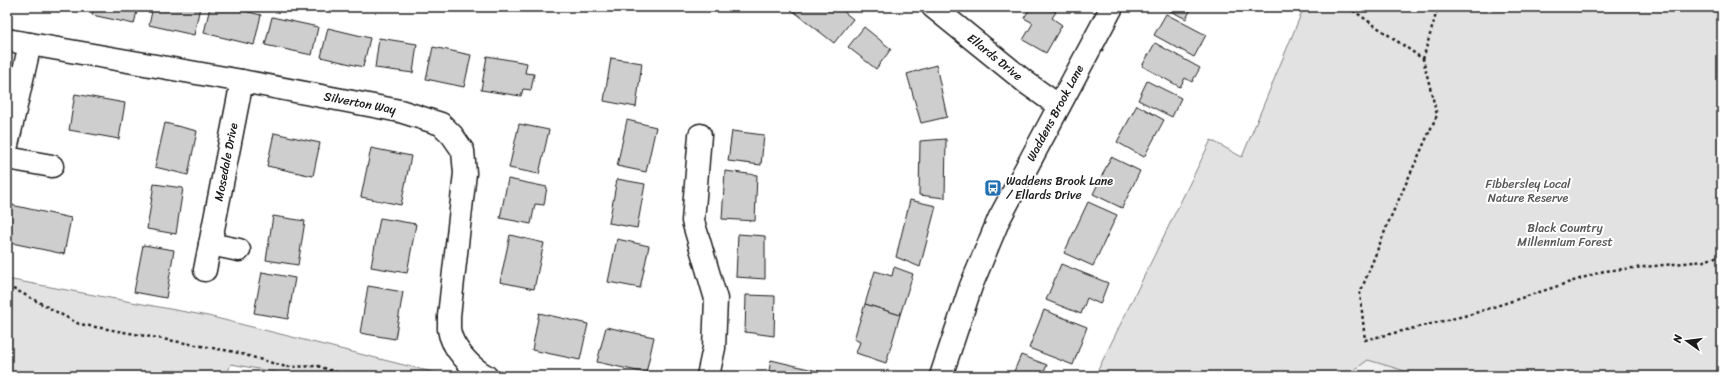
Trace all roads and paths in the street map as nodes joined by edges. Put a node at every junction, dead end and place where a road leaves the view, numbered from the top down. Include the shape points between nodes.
1 (933, 7) edge
2 (1112, 7) edge
3 (1348, 7) edge
4 (1438, 7) edge
5 (7, 40) edge
6 (30, 44) junction
7 (1423, 59) junction
8 (242, 81) junction
9 (1059, 106) junction
10 (700, 135) dead end
11 (7, 145) edge
12 (7, 158) edge
13 (52, 166) dead end
14 (210, 244) junction
15 (239, 250) dead end
16 (1722, 255) edge
17 (205, 270) dead end
18 (7, 288) edge
19 (347, 376) edge
20 (486, 376) edge
21 (708, 376) edge
22 (941, 376) edge

1 - 9 street, Ellards Drive
2 - 9 street, Waddens Brook Lane
3 - 7 path
4 - 7 path
5 - 6 street, Silverton Way
6 - 8 street, Silverton Way
6 - 11 street
7 - 16 path via 1437,115 1360,292 1365,340 1472,314 1604,271 1704,261
8 - 14 street, Mosedale Drive
8 - 20 street, Silverton Way via 400,111 441,124 452,136 464,151 465,173 449,330 459,352 477,371
9 - 22 street, Waddens Brook Lane via 999,219 984,253
10 - 21 street via 693,221 716,299 714,348
12 - 13 street
14 - 15 street
14 - 17 street, Mosedale Drive
18 - 19 path via 16,290 79,324 235,352 286,367 318,366

